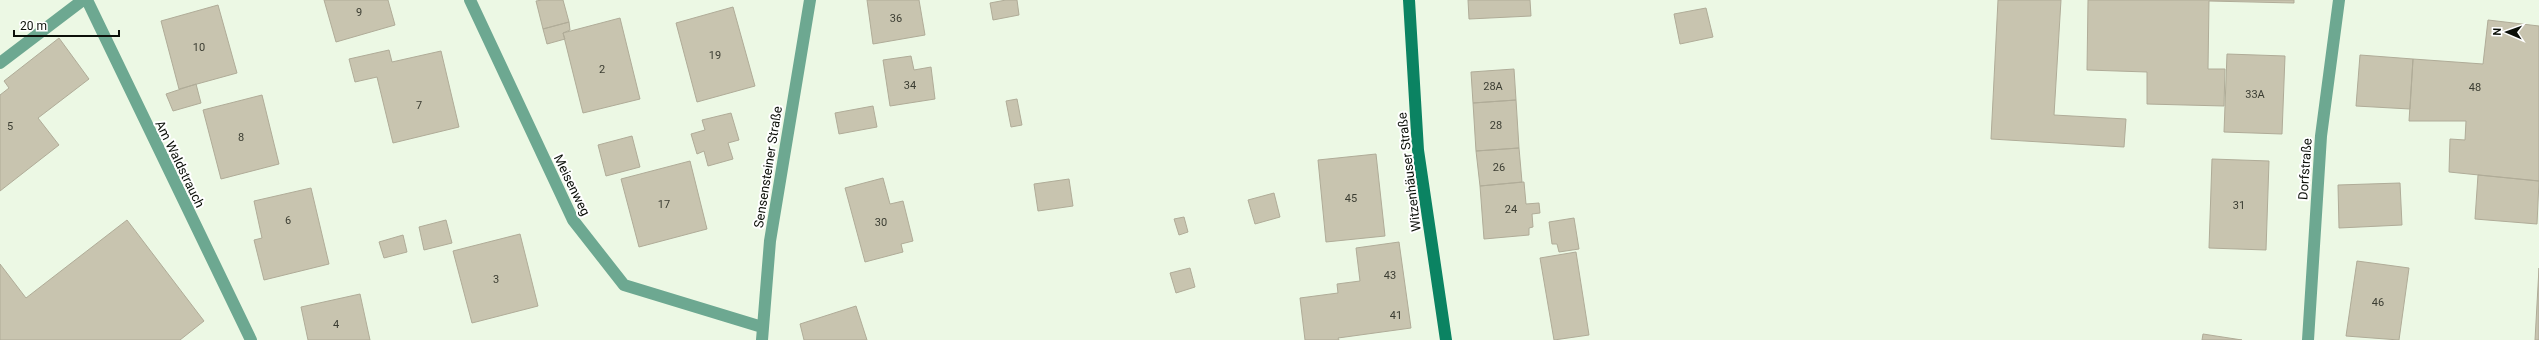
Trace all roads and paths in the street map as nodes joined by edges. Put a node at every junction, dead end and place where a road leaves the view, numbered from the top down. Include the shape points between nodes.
1 (83, 0) edge
2 (87, 0) edge
3 (470, 0) edge
4 (810, 0) edge
5 (1409, 0) edge
6 (2339, 0) edge
7 (0, 63) edge
8 (762, 327) junction
9 (250, 340) edge
10 (762, 340) edge
11 (1446, 340) edge
12 (2308, 340) edge

1 - 7 street
2 - 9 street, Am Waldstrauch
3 - 8 street, Meisenweg via 573,220 624,285
4 - 8 street, Sensensteiner Straße via 770,241
5 - 11 main road, Witzenhäuser Straße via 1418,150
6 - 12 street, Dorfstraße via 2322,136
8 - 10 street, Sensensteiner Straße

